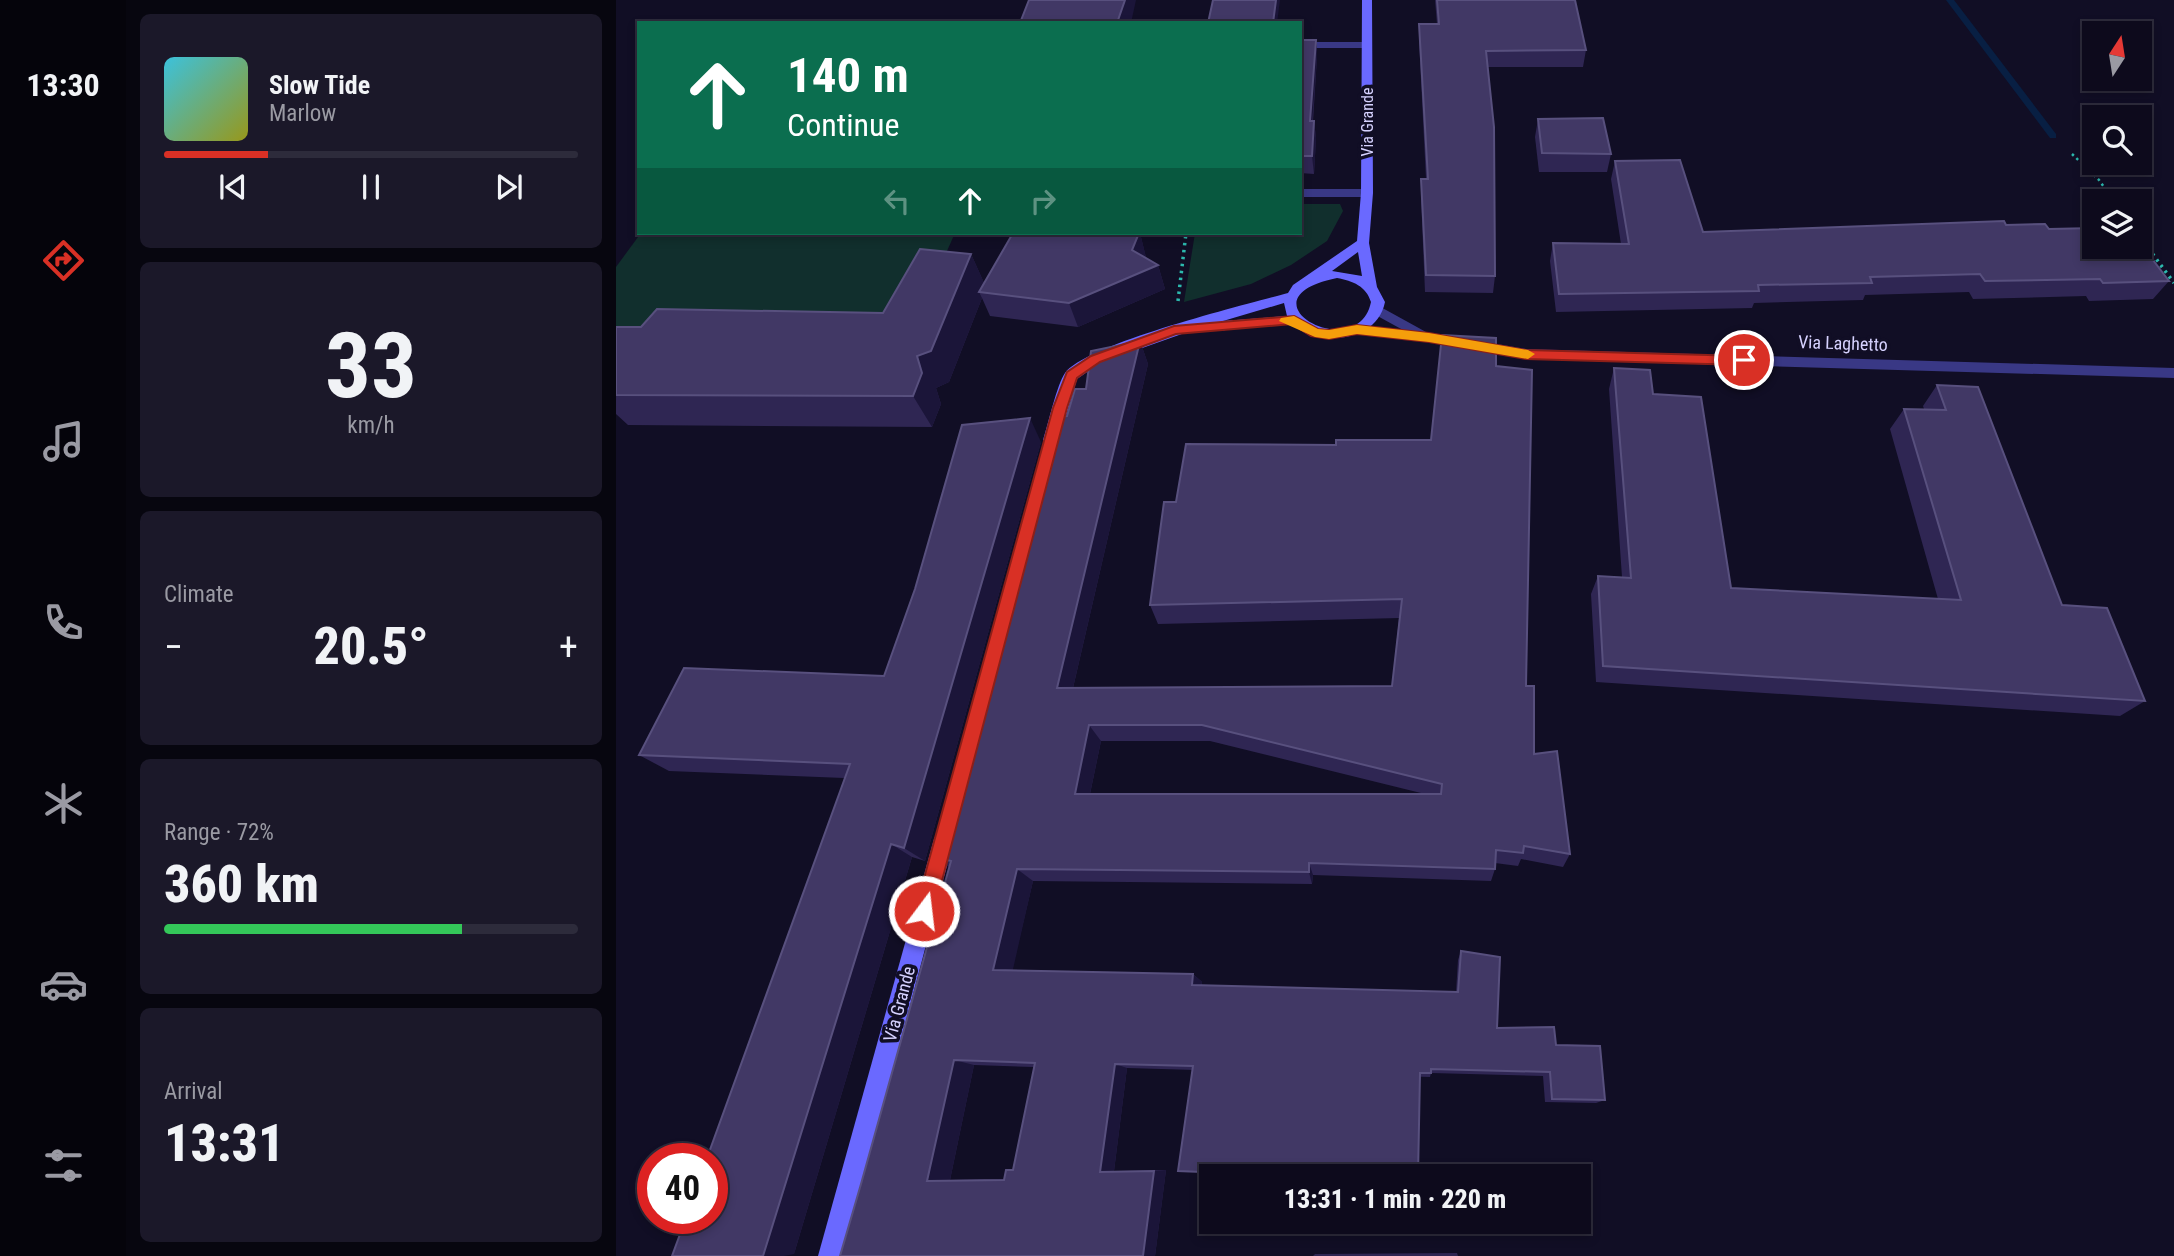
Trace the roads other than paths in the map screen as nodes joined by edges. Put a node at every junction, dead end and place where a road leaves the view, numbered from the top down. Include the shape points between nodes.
1 (1367, 0) edge
2 (1302, 45) edge
3 (1367, 45) junction
4 (1302, 193) edge
5 (1367, 193) junction
6 (1363, 243) junction
7 (1311, 279) junction
8 (1371, 287) junction
9 (1290, 297) junction
10 (1377, 310) junction
11 (1294, 320) junction
12 (1174, 330) junction
13 (1357, 330) junction
14 (1429, 337) junction
15 (2174, 373) edge
16 (1045, 462) edge
17 (947, 825) edge
18 (831, 1256) edge

1 - 3 street, Via Grande
2 - 3 street
3 - 5 street, Via Grande
4 - 5 street
5 - 6 street, Via Grande
6 - 7 street
6 - 8 street, Via Grande
7 - 8 street via 1337,274
7 - 9 street
8 - 10 street
9 - 11 street
9 - 12 street
10 - 13 street
10 - 14 street, Via Laghetto
11 - 12 street
11 - 13 street via 1329,335
12 - 16 street via 1096,359 1072,376
13 - 14 street, Via Laghetto
14 - 15 street, Via Laghetto via 1526,354
17 - 18 street, Via Grande

